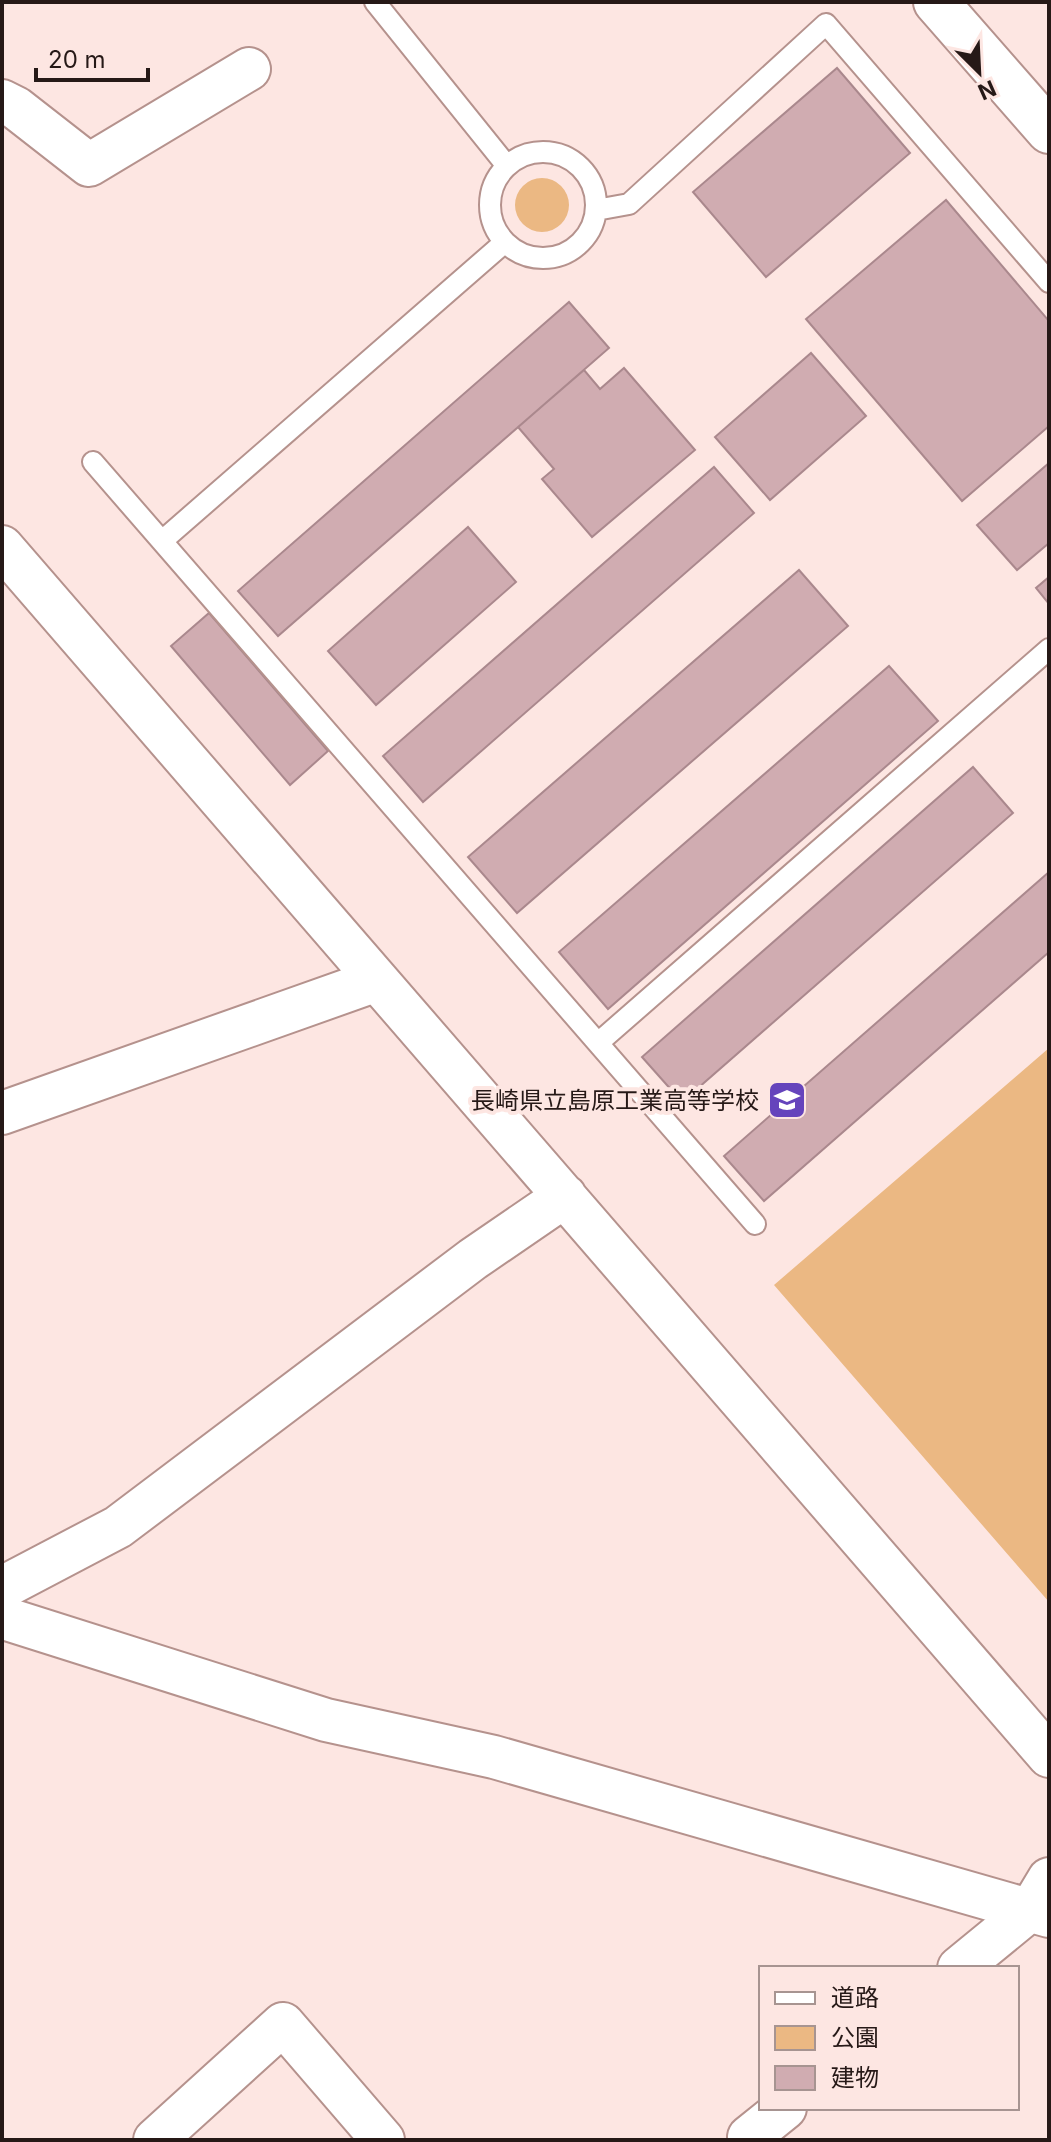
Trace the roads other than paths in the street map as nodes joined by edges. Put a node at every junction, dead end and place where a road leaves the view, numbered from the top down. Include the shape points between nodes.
1 (375, 2) edge
2 (936, 2) edge
3 (249, 69) dead end
4 (2, 101) edge
5 (1049, 131) edge
6 (507, 166) junction
7 (596, 210) junction
8 (505, 242) junction
9 (1049, 282) edge
10 (93, 462) dead end
11 (162, 541) junction
12 (5, 556) edge
13 (1049, 649) edge
14 (377, 980) junction
15 (598, 1043) junction
16 (2, 1113) edge
17 (565, 1196) junction
18 (755, 1224) dead end
19 (3, 1606) edge
20 (1049, 1756) edge
21 (1043, 1902) edge
22 (962, 1966) edge
23 (783, 2110) edge
24 (749, 2137) dead end
25 (155, 2140) edge
26 (383, 2140) edge

1 - 6 lane
2 - 5 street
3 - 4 street via 89,165
6 - 7 lane via 523,156 559,154 588,176
6 - 8 lane via 497,179 491,203 495,227
7 - 8 lane via 592,228 567,252 534,257
7 - 9 lane via 629,204 826,24
8 - 11 lane
10 - 11 lane
11 - 15 lane
12 - 14 street
13 - 15 lane
14 - 16 street
14 - 17 street
15 - 18 lane
17 - 19 street
17 - 20 street
19 - 21 street via 326,1720 494,1757 916,1879
21 - 22 street
23 - 24 street
25 - 26 street via 283,2024

